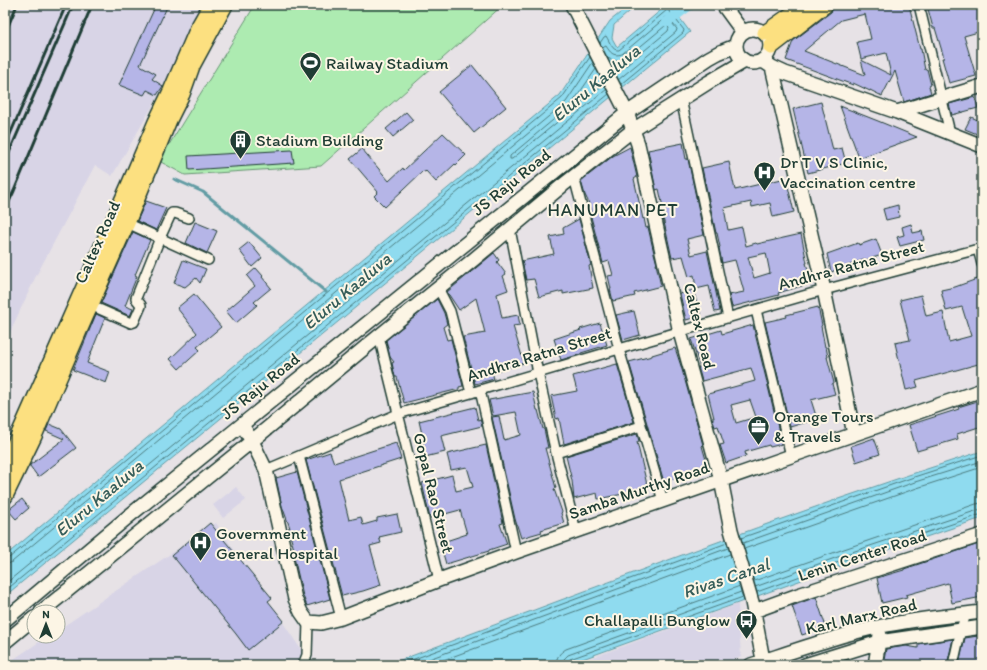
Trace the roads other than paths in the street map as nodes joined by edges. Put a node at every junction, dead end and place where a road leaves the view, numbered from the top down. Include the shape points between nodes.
1 (211, 5) edge
2 (225, 5) edge
3 (572, 5) edge
4 (723, 5) edge
5 (805, 5) edge
6 (826, 5) edge
7 (918, 5) edge
8 (742, 31) junction
9 (766, 33) junction
10 (735, 46) junction
11 (771, 47) junction
12 (745, 62) junction
13 (767, 64) junction
14 (982, 86) edge
15 (942, 98) junction
16 (681, 99) junction
17 (897, 112) junction
18 (627, 113) junction
19 (633, 130) junction
20 (950, 133) junction
21 (982, 146) edge
22 (574, 176) junction
23 (189, 218) dead end
24 (127, 223) junction
25 (510, 229) junction
26 (160, 238) junction
27 (980, 248) edge
28 (208, 260) dead end
29 (982, 264) edge
30 (438, 288) junction
31 (824, 290) junction
32 (90, 305) junction
33 (756, 310) junction
34 (728, 318) junction
35 (680, 332) junction
36 (379, 336) junction
37 (619, 349) junction
38 (538, 373) junction
39 (982, 390) edge
40 (476, 392) junction
41 (398, 414) junction
42 (242, 425) junction
43 (641, 426) junction
44 (854, 434) junction
45 (252, 441) junction
46 (556, 453) junction
47 (299, 456) junction
48 (791, 456) junction
49 (5, 466) edge
50 (266, 470) junction
51 (721, 480) junction
52 (5, 496) edge
53 (663, 500) junction
54 (576, 531) junction
55 (982, 535) edge
56 (516, 552) junction
57 (439, 580) junction
58 (51, 604) edge
59 (753, 606) junction
60 (982, 612) edge
61 (966, 614) junction
62 (341, 618) junction
63 (5, 620) edge
64 (308, 622) junction
65 (26, 625) edge
66 (881, 626) junction
67 (982, 627) edge
68 (961, 629) junction
69 (5, 642) edge
70 (879, 642) junction
71 (760, 664) edge
72 (303, 665) edge
73 (805, 665) edge
74 (875, 665) edge
75 (953, 665) edge

1 - 49 main road, Caltex Road via 198,28
2 - 24 main road, Caltex Road via 192,66
3 - 18 street, Caltex Road
4 - 8 street
5 - 9 main road
6 - 11 main road
7 - 15 street
8 - 9 street via 750,28
8 - 10 street
9 - 11 street
10 - 12 street via 738,55
10 - 18 street, JS Raju Road via 709,58
11 - 13 street
12 - 13 street
12 - 16 street, JS Raju Road
13 - 17 street via 785,73
13 - 31 street
14 - 15 street
15 - 17 street
15 - 20 street
16 - 19 street, JS Raju Road
16 - 34 street
17 - 20 street
18 - 19 street, Caltex Road
18 - 42 street, JS Raju Road
19 - 22 street, JS Raju Road
19 - 35 street, Caltex Road
20 - 21 street
22 - 25 street, JS Raju Road
22 - 37 street
23 - 26 street via 172,213
24 - 26 street
24 - 32 main road, Caltex Road
25 - 30 street, JS Raju Road
25 - 38 street
26 - 28 street
26 - 32 street via 136,298 141,306 134,322 131,323
27 - 29 street
27 - 31 street, Andhra Ratna Street
30 - 36 street, JS Raju Road
30 - 40 street via 450,311
31 - 33 street, Andhra Ratna Street
31 - 44 street
32 - 52 main road, Caltex Road via 34,436
33 - 34 street, Andhra Ratna Street
33 - 48 street
34 - 35 street, Andhra Ratna Street
35 - 37 street, Andhra Ratna Street
35 - 51 street, Caltex Road
36 - 41 street, Gopal Rao Street
36 - 45 street, JS Raju Road
37 - 38 street, Andhra Ratna Street
37 - 43 street
38 - 40 street, Andhra Ratna Street
38 - 46 street
39 - 44 street, Samba Murthy Road
40 - 41 street, Andhra Ratna Street
40 - 56 street
41 - 47 street, Andhra Ratna Street
41 - 57 street, Gopal Rao Street
42 - 45 street
42 - 63 street, JS Raju Road
43 - 46 street
43 - 53 street
44 - 48 street, Samba Murthy Road
45 - 50 street
45 - 58 street, JS Raju Road
46 - 54 street
47 - 50 street, Andhra Ratna Street
47 - 62 street
48 - 51 street, Samba Murthy Road
50 - 64 street via 295,599 300,612
51 - 53 street, Samba Murthy Road
51 - 59 street, Caltex Road via 731,530
53 - 54 street, Samba Murthy Road
54 - 56 street, Samba Murthy Road
55 - 59 street, Lenin Center Road via 798,595
56 - 57 street, Samba Murthy Road
57 - 62 street, Samba Murthy Road
59 - 71 street, Caltex Road
60 - 61 street, Karl Marx Road
61 - 66 street, Karl Marx Road
61 - 68 street
62 - 64 street, Samba Murthy Road via 322,623
64 - 72 street via 307,655
65 - 69 street
66 - 70 street
66 - 71 street, Karl Marx Road
67 - 68 street, Karl Marx Road
68 - 70 street, Karl Marx Road
68 - 75 street
70 - 73 street, Karl Marx Road
70 - 74 street

